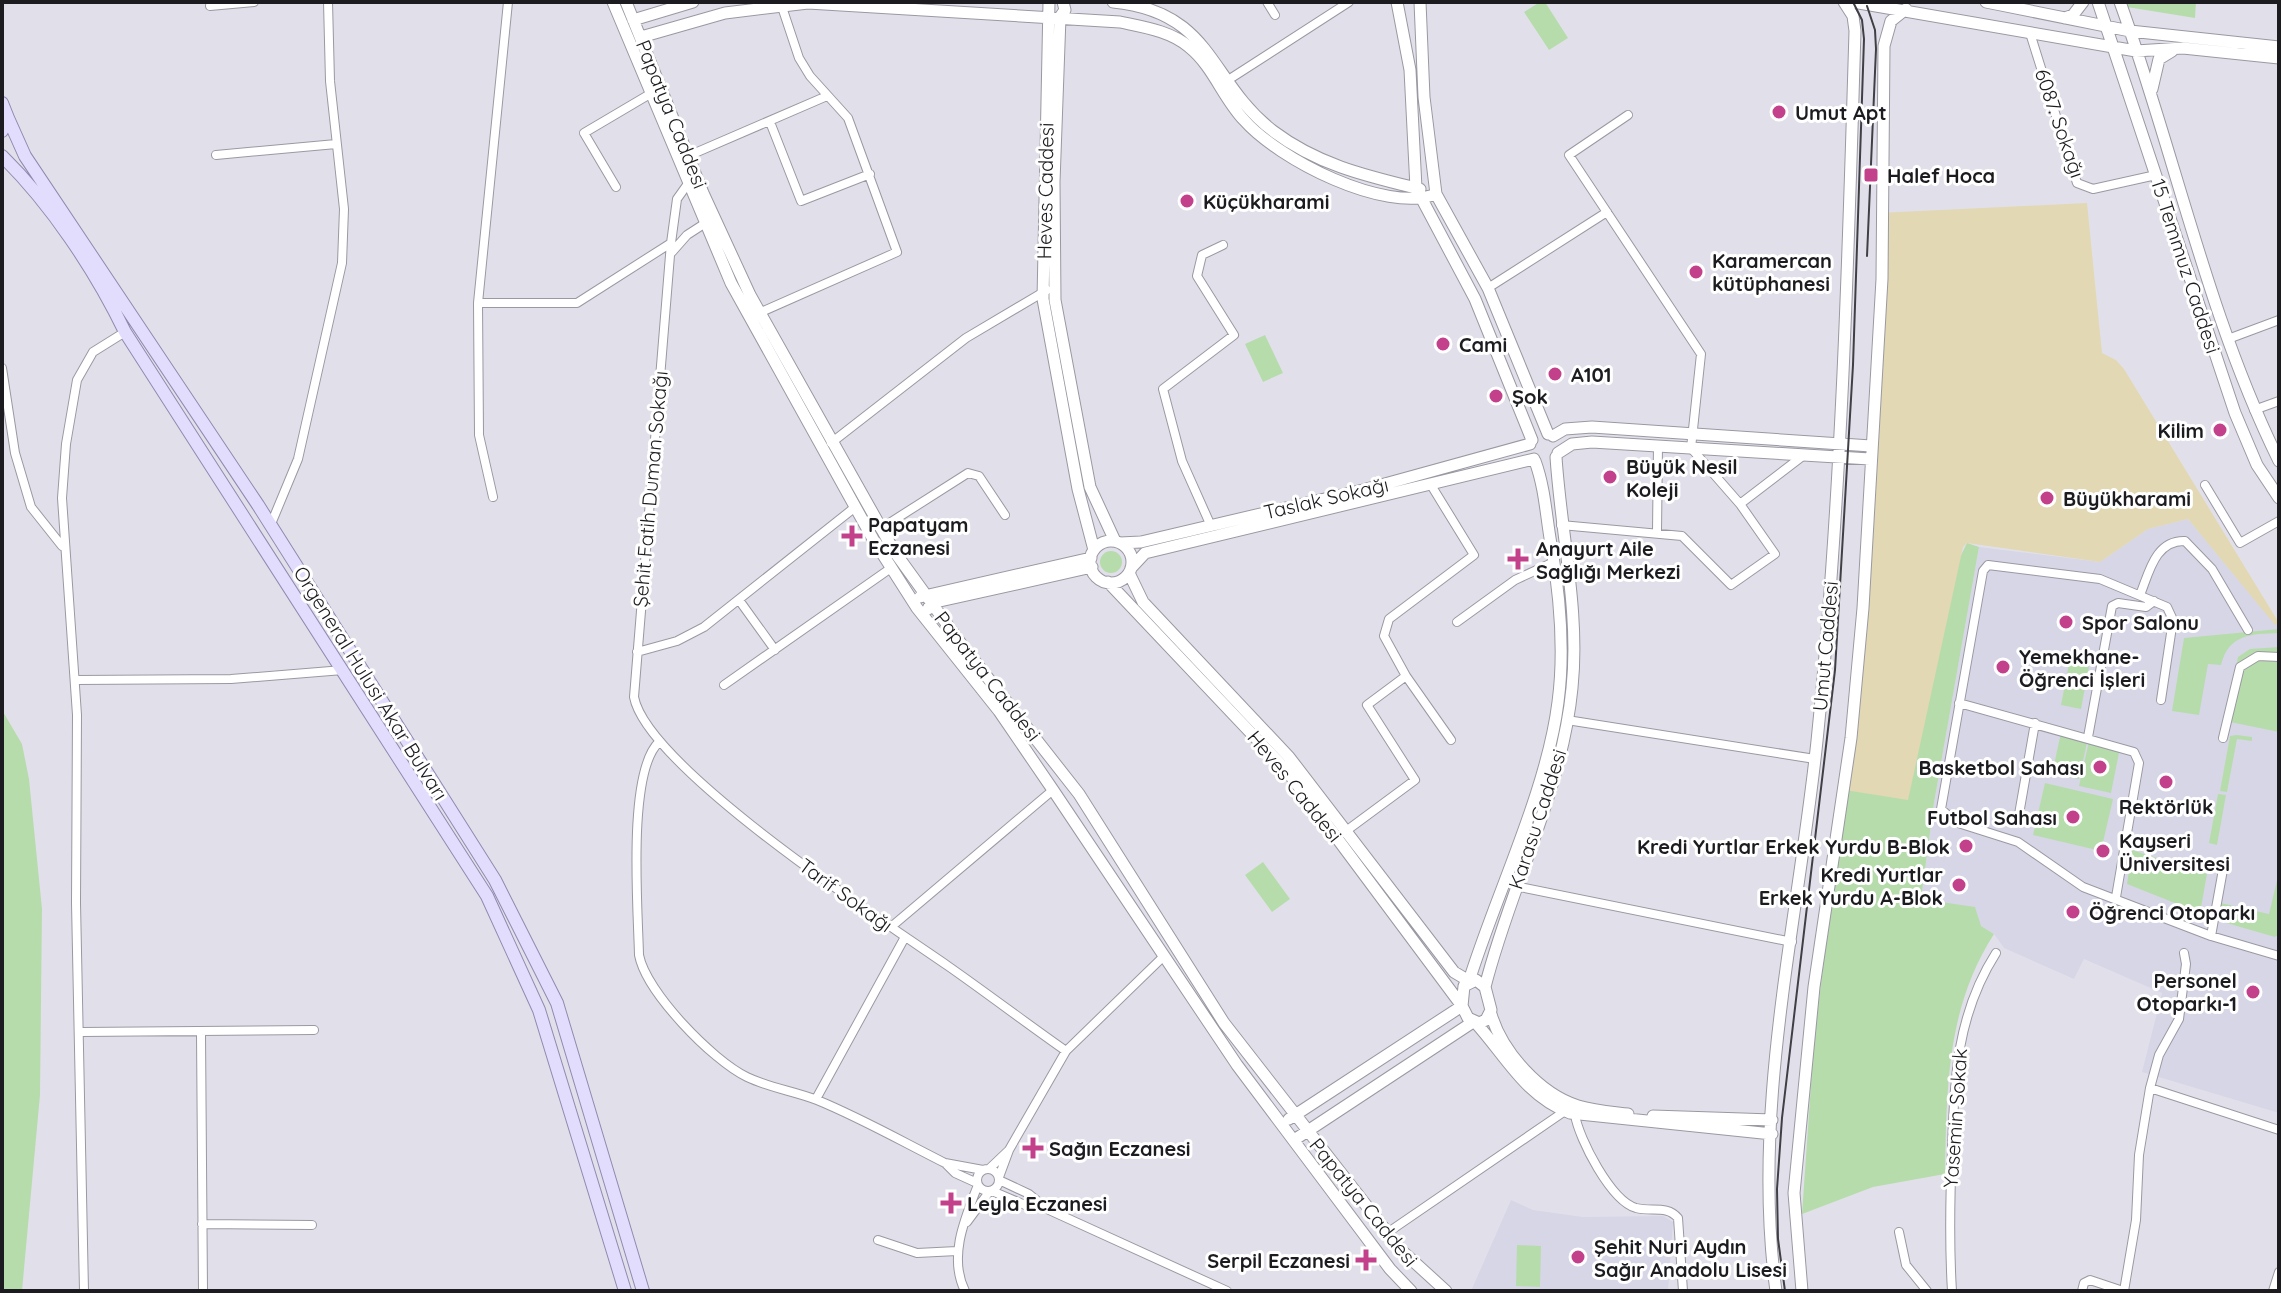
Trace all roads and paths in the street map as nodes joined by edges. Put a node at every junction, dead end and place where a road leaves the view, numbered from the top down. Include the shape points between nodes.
1 (254, 2) edge
2 (328, 2) edge
3 (508, 2) edge
4 (613, 2) edge
5 (626, 2) edge
6 (693, 2) edge
7 (1049, 2) edge
8 (1063, 2) edge
9 (1113, 2) edge
10 (1267, 2) edge
11 (1349, 2) edge
12 (1397, 2) edge
13 (1420, 2) edge
14 (1844, 2) edge
15 (1853, 2) edge
16 (1986, 2) edge
17 (2083, 2) edge
18 (2098, 2) edge
19 (2120, 2) edge
20 (781, 4) junction
21 (210, 6) dead end
22 (1906, 9) junction
23 (1275, 15) dead end
24 (1056, 17) junction
25 (2065, 18) junction
26 (633, 20) junction
27 (2106, 27) junction
28 (2130, 31) junction
29 (2030, 33) junction
30 (641, 37) junction
31 (2113, 47) junction
32 (2279, 47) edge
33 (2183, 48) junction
34 (2136, 51) junction
35 (2279, 58) edge
36 (1224, 83) junction
37 (650, 94) junction
38 (827, 96) junction
39 (2151, 98) junction
40 (2, 103) edge
41 (1628, 115) dead end
42 (8, 118) junction
43 (770, 122) junction
44 (2, 131) edge
45 (336, 144) junction
46 (216, 155) dead end
47 (2, 156) edge
48 (688, 156) junction
49 (2, 165) edge
50 (16, 170) junction
51 (870, 174) junction
52 (2156, 175) junction
53 (693, 183) junction
54 (616, 187) dead end
55 (1418, 194) junction
56 (1436, 194) junction
57 (1607, 212) junction
58 (709, 221) junction
59 (671, 243) junction
60 (1223, 245) dead end
61 (670, 257) junction
62 (1054, 285) junction
63 (1488, 288) junction
64 (1043, 292) junction
65 (478, 303) junction
66 (759, 313) junction
67 (2279, 320) edge
68 (125, 332) junction
69 (2228, 339) junction
70 (2, 368) edge
71 (2279, 401) edge
72 (2254, 410) junction
73 (1692, 434) junction
74 (1550, 435) junction
75 (1531, 442) junction
76 (831, 443) junction
77 (1841, 444) junction
78 (1658, 445) junction
79 (1871, 446) junction
80 (1691, 448) junction
81 (1557, 455) junction
82 (1804, 455) junction
83 (1840, 458) junction
84 (1870, 459) junction
85 (1534, 460) junction
86 (2279, 461) edge
87 (1431, 485) junction
88 (2205, 485) dead end
89 (493, 497) dead end
90 (2279, 498) edge
91 (1740, 504) junction
92 (854, 508) junction
93 (1005, 515) dead end
94 (2279, 521) edge
95 (271, 524) junction
96 (1561, 525) junction
97 (1211, 526) junction
98 (880, 529) junction
99 (1657, 532) junction
100 (1117, 542) junction
101 (63, 547) junction
102 (1092, 558) junction
103 (1554, 562) junction
104 (891, 568) junction
105 (1130, 570) junction
106 (1108, 582) junction
107 (2140, 595) junction
108 (739, 600) junction
109 (2154, 601) junction
110 (922, 603) junction
111 (1457, 622) dead end
112 (2248, 630) dead end
113 (775, 650) junction
114 (637, 652) junction
115 (2279, 657) edge
116 (343, 670) junction
117 (1406, 676) junction
118 (75, 680) junction
119 (724, 685) dead end
120 (2161, 700) dead end
121 (1959, 703) junction
122 (642, 720) joint
123 (1567, 720) junction
124 (2035, 723) junction
125 (2088, 737) junction
126 (2223, 738) dead end
127 (1451, 740) dead end
128 (659, 742) junction
129 (1815, 759) junction
130 (1053, 790) junction
131 (2018, 820) dead end
132 (1346, 831) junction
133 (2224, 864) dead end
134 (1515, 886) junction
135 (2116, 897) junction
136 (891, 927) junction
137 (2211, 936) junction
138 (905, 937) junction
139 (1792, 942) junction
140 (1996, 953) dead end
141 (2184, 953) dead end
142 (1164, 956) junction
143 (2279, 956) edge
144 (1469, 981) junction
145 (1485, 987) junction
146 (1462, 1006) junction
147 (1491, 1014) junction
148 (1474, 1022) junction
149 (314, 1030) dead end
150 (81, 1032) junction
151 (201, 1034) junction
152 (1066, 1051) junction
153 (2150, 1088) junction
154 (816, 1099) junction
155 (1570, 1113) junction
156 (1295, 1115) junction
157 (1772, 1120) junction
158 (1281, 1124) junction
159 (1306, 1130) junction
160 (2279, 1130) edge
161 (1772, 1134) junction
162 (1294, 1140) junction
163 (1009, 1150) junction
164 (945, 1163) junction
165 (986, 1170) junction
166 (999, 1178) junction
167 (978, 1184) junction
168 (991, 1191) junction
169 (1047, 1209) junction
170 (967, 1222) junction
171 (202, 1224) junction
172 (312, 1225) dead end
173 (1899, 1232) dead end
174 (1387, 1233) junction
175 (878, 1240) dead end
176 (957, 1251) junction
177 (2279, 1272) edge
178 (84, 1291) edge
179 (203, 1291) edge
180 (625, 1291) edge
181 (643, 1291) edge
182 (965, 1291) edge
183 (1227, 1291) edge
184 (1411, 1291) edge
185 (1446, 1291) edge
186 (1683, 1291) edge
187 (1776, 1291) edge
188 (1802, 1291) edge
189 (1927, 1291) edge
190 (1952, 1291) edge
191 (2082, 1291) edge
192 (2123, 1291) edge
193 (2273, 1291) edge

1 - 21 street
2 - 45 street
3 - 65 street
4 - 37 street, Papatya Caddesi
5 - 26 street, Papatya Caddesi
6 - 26 street
7 - 24 street via 1046,9
8 - 24 street via 1065,10
9 - 36 street via 1175,19 1198,39
10 - 23 street
11 - 36 street
12 - 55 street via 1410,70
13 - 56 street via 1425,114
14 - 77 street, Umut Caddesi via 1855,31
15 - 22 street
16 - 25 street
17 - 25 street
18 - 27 street, 15 Temmuz Caddesi
19 - 28 street, 15 Temmuz Caddesi
20 - 24 street via 858,3
20 - 30 street via 699,19
20 - 38 street via 799,58
22 - 29 street
22 - 79 street, Umut Caddesi via 1891,21 1884,46 1882,279
24 - 36 street via 1112,21 1163,33 1188,46
24 - 62 street, Heves Caddesi
24 - 64 street, Heves Caddesi
25 - 27 street
26 - 30 street, Papatya Caddesi
27 - 28 street
27 - 31 street, 15 Temmuz Caddesi
28 - 32 street
28 - 34 street, 15 Temmuz Caddesi
29 - 31 street
29 - 52 street, 6087. Sokağı via 2077,183 2093,189
30 - 48 street, Papatya Caddesi
31 - 34 street
31 - 52 street, 15 Temmuz Caddesi
33 - 34 street
33 - 35 street
33 - 39 street via 2159,59
34 - 39 street, 15 Temmuz Caddesi
36 - 55 street via 1253,130 1289,157 1336,179
37 - 53 street, Papatya Caddesi
37 - 54 street via 584,133
38 - 43 street
38 - 51 street via 848,118
39 - 69 street, 15 Temmuz Caddesi
40 - 42 main road, Orgeneral Hulusi Akar Bulvarı
41 - 57 street via 1569,155
42 - 44 main road
42 - 95 main road, Orgeneral Hulusi Akar Bulvarı via 25,156
43 - 48 street
43 - 51 street via 801,201
45 - 46 street
45 - 95 street via 344,209 340,278 298,459
47 - 50 main road, Orgeneral Hulusi Akar Bulvarı
48 - 53 street, Papatya Caddesi
49 - 50 main road
50 - 68 main road, Orgeneral Hulusi Akar Bulvarı via 92,274
51 - 66 street via 897,252
52 - 90 street, 15 Temmuz Caddesi via 2235,413 2257,465
53 - 58 street, Papatya Caddesi
53 - 59 street, Şehit Fatih Duman Sokağı via 677,199
55 - 56 street
55 - 75 street via 1475,299
56 - 63 street
57 - 63 street
57 - 73 street via 1701,354
58 - 61 street via 682,239
58 - 66 street, Papatya Caddesi
58 - 92 street, Papatya Caddesi via 754,328
59 - 61 street, Şehit Fatih Duman Sokağı
59 - 65 street via 577,303
60 - 97 street via 1202,255 1197,276 1234,335 1163,389 1182,461
61 - 114 street, Şehit Fatih Duman Sokağı
62 - 64 street
62 - 100 street, Heves Caddesi via 1090,487
63 - 74 street
64 - 76 street via 966,338
64 - 102 street, Heves Caddesi
65 - 89 street via 479,435
66 - 76 street, Papatya Caddesi
67 - 69 street
68 - 101 street via 93,352 77,380 63,473
68 - 116 main road, Orgeneral Hulusi Akar Bulvarı
69 - 72 street, 15 Temmuz Caddesi
70 - 101 street via 15,453 31,507
71 - 72 street
72 - 86 street, 15 Temmuz Caddesi
73 - 74 street via 1577,427
73 - 77 street
73 - 80 street
74 - 75 street via 1539,434
74 - 81 street
75 - 85 street
75 - 97 street, Taslak Sokağı
76 - 98 street, Papatya Caddesi
77 - 79 street
77 - 83 street, Umut Caddesi
78 - 80 street
78 - 81 street via 1581,442
78 - 99 street
79 - 84 street, Umut Caddesi
80 - 82 street
80 - 91 street
81 - 85 street via 1544,463
81 - 96 street, Karasu Caddesi
82 - 83 street
82 - 91 street
83 - 84 street
83 - 129 street, Umut Caddesi
84 - 188 street, Umut Caddesi via 1856,690 1814,987 1794,1193
85 - 87 street, Taslak Sokağı
85 - 103 street, Karasu Caddesi
87 - 105 street, Taslak Sokağı via 1145,553
87 - 117 street via 1474,555 1389,619 1385,642
88 - 94 street via 2240,543
91 - 99 street via 1775,554 1731,585 1688,540
92 - 104 street, Papatya Caddesi
92 - 108 street
93 - 98 street via 979,476 968,473
95 - 181 main road, Orgeneral Hulusi Akar Bulvarı via 495,880 557,1003
96 - 99 street
96 - 123 street, Karasu Caddesi via 1573,628
97 - 100 street, Taslak Sokağı
98 - 110 street, Papatya Caddesi
100 - 102 street via 1103,543
100 - 105 street via 1129,551
101 - 118 street
102 - 106 street via 1098,577
102 - 110 street
103 - 111 street via 1515,580
103 - 144 street, Karasu Caddesi via 1561,661 1555,723
104 - 110 street, Papatya Caddesi
104 - 113 street
105 - 106 street via 1120,581
105 - 132 street, Heves Caddesi via 1143,602 1267,731
106 - 146 street, Heves Caddesi via 1287,771
107 - 109 street
107 - 112 street via 2157,553 2167,544 2185,541 2212,569
107 - 121 street via 2100,579 1988,565
108 - 113 street
108 - 114 street via 691,635
109 - 120 street via 2173,617
109 - 125 street via 2146,607 2112,606
110 - 130 street, Papatya Caddesi
110 - 156 street, Papatya Caddesi via 1079,794 1205,996
113 - 119 street
114 - 122 street, Şehit Fatih Duman Sokağı via 634,697
115 - 126 street via 2258,656 2240,667
116 - 118 street via 218,680
116 - 180 main road, Orgeneral Hulusi Akar Bulvarı via 487,896 539,1010
117 - 127 street
117 - 132 street via 1367,705 1415,780
118 - 150 street
121 - 124 street
121 - 135 street via 1940,800 1946,817 2018,842 2070,880
122 - 128 street, Tarif Sokağı
123 - 129 street
123 - 134 street, Karasu Caddesi via 1543,811
124 - 125 street
124 - 131 street
125 - 135 street via 2129,748 2138,758
128 - 136 street, Tarif Sokağı via 814,873
128 - 154 street via 648,757 637,817 639,955 650,983 701,1042 743,1075
129 - 139 street, Umut Caddesi
130 - 136 street
130 - 142 street, Papatya Caddesi
132 - 144 street, Heves Caddesi via 1454,972
133 - 137 street
134 - 139 street
134 - 145 street, Karasu Caddesi
135 - 137 street
136 - 138 street, Tarif Sokağı
137 - 143 street
138 - 152 street, Tarif Sokağı
138 - 154 street
139 - 157 street, Umut Caddesi
140 - 190 street, Yasemin Sokak via 1969,1006 1956,1065 1949,1234
141 - 153 street via 2179,1019 2159,1055
142 - 152 street
142 - 158 street, Papatya Caddesi
144 - 145 street
144 - 146 street, Karasu Caddesi
145 - 147 street
146 - 148 street, Heves Caddesi
146 - 156 street
147 - 148 street
147 - 157 street via 1498,1033 1526,1070 1576,1106
148 - 155 street via 1527,1086
148 - 159 street
149 - 151 street
150 - 151 street
150 - 178 street
151 - 171 street
152 - 163 street
153 - 160 street
153 - 192 street
154 - 164 street
155 - 161 street
155 - 174 street
155 - 186 street via 1579,1137 1621,1198 1640,1209 1669,1210 1678,1218
156 - 158 street
156 - 159 street, Papatya Caddesi
157 - 161 street, Umut Caddesi
158 - 162 street, Papatya Caddesi
159 - 162 street
159 - 174 street, Papatya Caddesi
161 - 187 street, Umut Caddesi via 1768,1232
162 - 184 street, Papatya Caddesi
163 - 165 street
163 - 166 street
164 - 165 street
164 - 167 street
165 - 166 street
165 - 167 street
166 - 168 street
166 - 169 street
167 - 168 street
167 - 170 street
168 - 169 street
168 - 170 street
169 - 183 street
170 - 176 street
171 - 172 street
171 - 179 street
173 - 189 street via 1906,1265
174 - 185 street, Papatya Caddesi
175 - 176 street via 917,1253
176 - 182 street
177 - 193 street
191 - 192 street via 2090,1280

